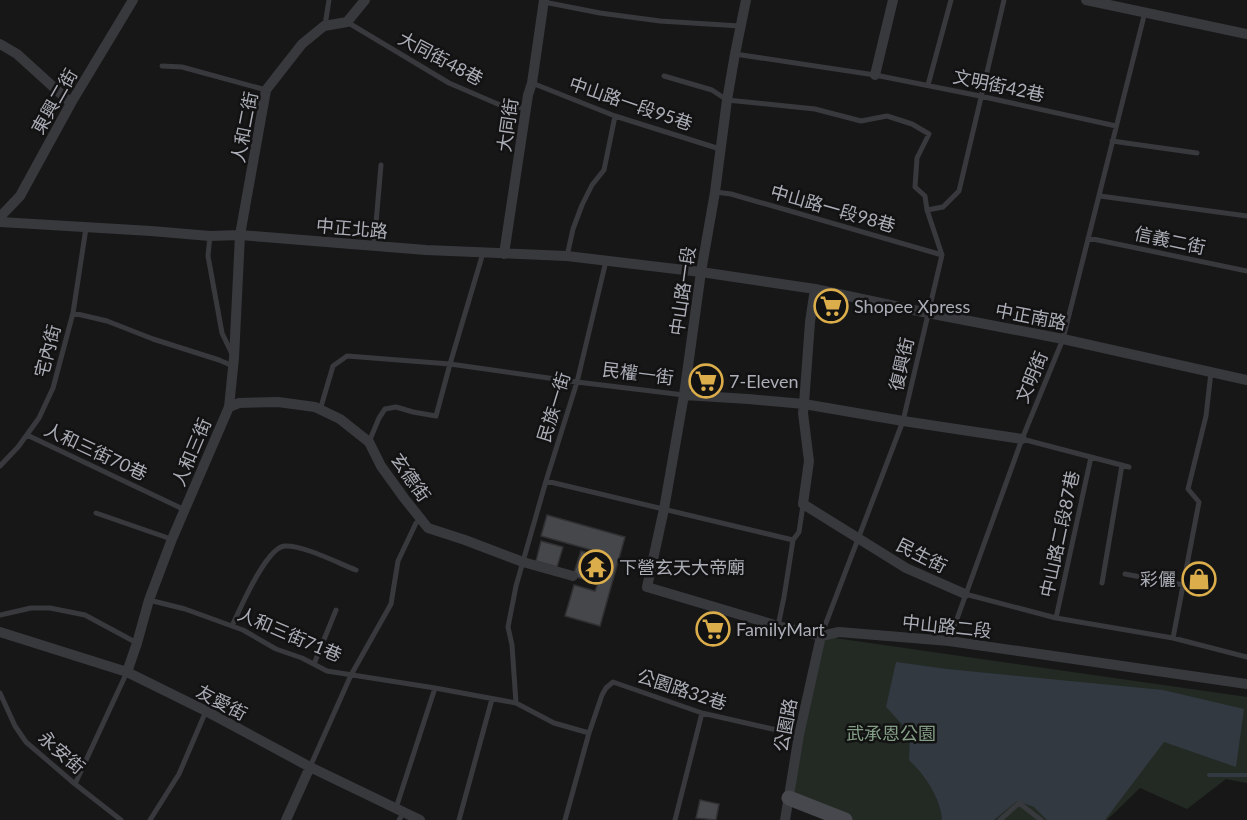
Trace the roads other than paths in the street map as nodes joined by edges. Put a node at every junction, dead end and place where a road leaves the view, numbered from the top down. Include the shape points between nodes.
1 (133, 0) edge
2 (329, 0) edge
3 (366, 0) edge
4 (746, 0) edge
5 (893, 0) edge
6 (951, 0) edge
7 (1004, 0) edge
8 (1086, 0) edge
9 (544, 1) edge
10 (1145, 12) junction
11 (347, 22) junction
12 (324, 26) junction
13 (740, 26) junction
14 (1247, 34) edge
15 (0, 44) edge
16 (735, 54) junction
17 (162, 66) dead end
18 (875, 75) junction
19 (664, 76) dead end
20 (532, 83) junction
21 (928, 85) junction
22 (266, 90) junction
23 (980, 96) junction
24 (727, 100) junction
25 (71, 103) junction
26 (526, 108) junction
27 (615, 116) junction
28 (1116, 126) junction
29 (1112, 141) junction
30 (721, 150) junction
31 (1197, 153) dead end
32 (381, 165) dead end
33 (715, 192) junction
34 (1100, 196) junction
35 (927, 210) junction
36 (1247, 216) edge
37 (0, 217) edge
38 (0, 222) edge
39 (86, 228) junction
40 (240, 235) junction
41 (210, 236) junction
42 (1088, 238) junction
43 (374, 246) junction
44 (483, 254) junction
45 (504, 254) junction
46 (942, 255) junction
47 (567, 256) junction
48 (606, 260) junction
49 (1247, 271) edge
50 (701, 272) junction
51 (815, 289) junction
52 (928, 313) junction
53 (73, 314) junction
54 (1063, 339) junction
55 (233, 362) junction
56 (450, 364) junction
57 (1211, 372) junction
58 (1247, 380) edge
59 (577, 382) junction
60 (684, 395) junction
61 (804, 404) junction
62 (229, 407) junction
63 (320, 410) junction
64 (903, 422) junction
65 (27, 435) junction
66 (1022, 439) junction
67 (369, 442) junction
68 (1091, 457) junction
69 (0, 466) edge
70 (546, 481) junction
71 (803, 504) junction
72 (664, 509) junction
73 (185, 510) junction
74 (96, 513) dead end
75 (422, 519) junction
76 (859, 538) junction
77 (172, 539) junction
78 (793, 540) junction
79 (523, 562) junction
80 (356, 570) dead end
81 (1125, 574) dead end
82 (573, 576) dead end
83 (1102, 583) dead end
84 (1183, 585) junction
85 (647, 587) joint
86 (965, 594) junction
87 (149, 600) junction
88 (336, 610) dead end
89 (0, 615) edge
90 (1056, 618) junction
91 (232, 626) junction
92 (778, 626) junction
93 (0, 632) edge
94 (821, 636) junction
95 (1173, 638) junction
96 (949, 641) junction
97 (137, 644) junction
98 (1247, 657) edge
99 (314, 664) junction
100 (127, 672) junction
101 (351, 675) junction
102 (1247, 684) edge
103 (435, 688) junction
104 (0, 693) edge
105 (492, 699) junction
106 (516, 703) junction
107 (206, 711) junction
108 (702, 713) junction
109 (589, 733) junction
110 (799, 735) junction
111 (310, 768) junction
112 (75, 784) junction
113 (789, 798) junction
114 (400, 813) edge
115 (121, 820) edge
116 (150, 820) edge
117 (286, 820) edge
118 (420, 820) edge
119 (459, 820) edge
120 (565, 820) edge
121 (675, 820) edge
122 (785, 820) edge
123 (845, 820) edge
124 (1000, 820) edge
125 (1041, 820) edge

1 - 25 street, 東興二街
2 - 12 lane
3 - 11 street
4 - 13 street, 中山路一段
5 - 18 street
6 - 21 lane
7 - 23 lane
8 - 10 street
9 - 13 lane via 660,21
9 - 20 street, 大同街
10 - 14 street
10 - 28 lane, 文明街
11 - 12 street
11 - 26 lane, 大同街48巷 via 449,83 500,105
12 - 22 street, 人和二街 via 302,44
13 - 16 street, 中山路一段
15 - 25 street via 17,54
16 - 18 lane, 文明街42巷
16 - 24 street, 中山路一段
17 - 22 lane via 182,67
18 - 21 lane, 文明街42巷
19 - 24 lane via 712,90
20 - 26 street, 大同街
20 - 27 lane, 中山路一段95巷
21 - 23 lane, 文明街42巷
22 - 40 street, 人和二街
23 - 28 lane, 文明街42巷
23 - 35 lane via 958,191 943,207
24 - 30 street, 中山路一段
24 - 35 lane via 815,109 861,121 887,116 912,124 929,134 917,158 915,187 925,196
25 - 37 street, 東興二街 via 20,196
26 - 45 street, 大同街
27 - 30 lane, 中山路一段95巷
27 - 47 lane via 604,170 582,205
28 - 29 lane, 文明街
29 - 31 lane
29 - 34 lane, 文明街
30 - 33 street, 中山路一段
32 - 43 lane
33 - 46 lane, 中山路一段98巷
33 - 50 street, 中山路一段
34 - 36 lane
34 - 42 lane, 文明街
35 - 46 lane
38 - 39 street, 中正北路
39 - 41 street, 中正北路
39 - 53 lane, 宅內街
40 - 41 street, 中正北路
40 - 43 street, 中正北路
40 - 55 street, 人和三街
41 - 55 lane via 208,256 222,333
42 - 49 lane, 信義二街
42 - 54 lane, 文明街
43 - 44 street, 中正北路
44 - 45 street, 中正北路
44 - 56 lane
45 - 47 street, 中正北路
46 - 52 lane, 復興街
47 - 48 street, 中正北路
48 - 50 street, 中正北路
48 - 59 lane, 民族一街
50 - 51 street, 中正南路
50 - 60 street, 中山路一段
51 - 52 street, 中正南路
51 - 61 street
52 - 54 street, 中正南路
52 - 64 lane, 復興街
53 - 55 lane via 107,321
53 - 65 lane, 宅內街 via 53,388
54 - 57 street, 中正南路
54 - 66 lane, 文明街
55 - 62 street, 人和三街
56 - 59 lane, 民權一街
56 - 63 lane, 民權一街 via 347,356 333,366
56 - 67 lane via 436,416 385,408
57 - 58 street, 中正南路
57 - 84 lane via 1206,416 1188,489 1199,502
59 - 60 lane, 民權一街
59 - 70 lane, 民族一街
60 - 61 street, 民權一街
60 - 72 street, 中山路一段
61 - 64 street, 民權一街
61 - 71 street via 809,461
62 - 63 street, 玄德街 via 278,402
62 - 73 street, 人和三街
63 - 67 street, 玄德街 via 340,419
64 - 66 street, 民權一街
64 - 76 lane, 復興街
65 - 69 lane, 宅內街
65 - 73 lane, 人和三街70巷
66 - 68 lane
66 - 86 lane, 文明街
67 - 75 street, 玄德街 via 381,466
68 - 83 lane via 1125,466
68 - 90 lane, 中山路二段87巷
70 - 72 lane
70 - 79 lane, 民族一街
71 - 76 street, 民生街
71 - 78 lane via 799,532
72 - 78 lane
72 - 85 street, 中山路一段
73 - 77 street, 人和三街
74 - 77 lane
75 - 79 street, 玄德街 via 428,528
75 - 101 lane via 398,561 391,604
76 - 86 street, 民生街 via 906,567
76 - 94 lane, 復興街
77 - 87 street, 人和三街
78 - 92 lane
79 - 82 street, 玄德街
79 - 106 lane, 民族一街 via 508,627 513,645
80 - 91 lane via 283,545 263,564
81 - 84 lane
84 - 95 lane
85 - 92 street, 中山路二段
86 - 90 lane, 民生街
86 - 96 lane, 文明街
87 - 91 lane, 人和三街71巷
87 - 97 street, 人和三街
88 - 99 lane
89 - 97 lane via 31,608 85,615
90 - 95 lane, 民生街
91 - 99 lane, 人和三街71巷
92 - 94 street, 中山路二段
93 - 100 street, 友愛街
94 - 96 street, 中山路二段 via 839,633
94 - 110 street, 公園路
95 - 98 lane, 民生街
96 - 102 street, 中山路二段
97 - 100 street, 人和三街
99 - 101 lane, 人和三街71巷 via 327,671
100 - 107 street, 友愛街
100 - 112 lane
101 - 103 lane, 人和三街71巷
101 - 111 lane
103 - 105 lane, 人和三街71巷
103 - 114 lane
104 - 112 lane, 永安街 via 26,742
105 - 106 lane, 人和三街71巷
105 - 119 lane
106 - 109 lane, 人和三街71巷 via 554,723
107 - 111 street, 友愛街
107 - 116 lane via 179,774
108 - 109 lane, 公園路32巷 via 613,682 602,695
108 - 110 lane, 公園路32巷
108 - 121 lane
109 - 120 lane
110 - 113 street, 公園路
111 - 114 street, 友愛街
111 - 117 street
112 - 115 lane, 永安街
113 - 122 street, 公園路
113 - 123 street
114 - 118 street, 友愛街
124 - 125 lane via 1019,804

